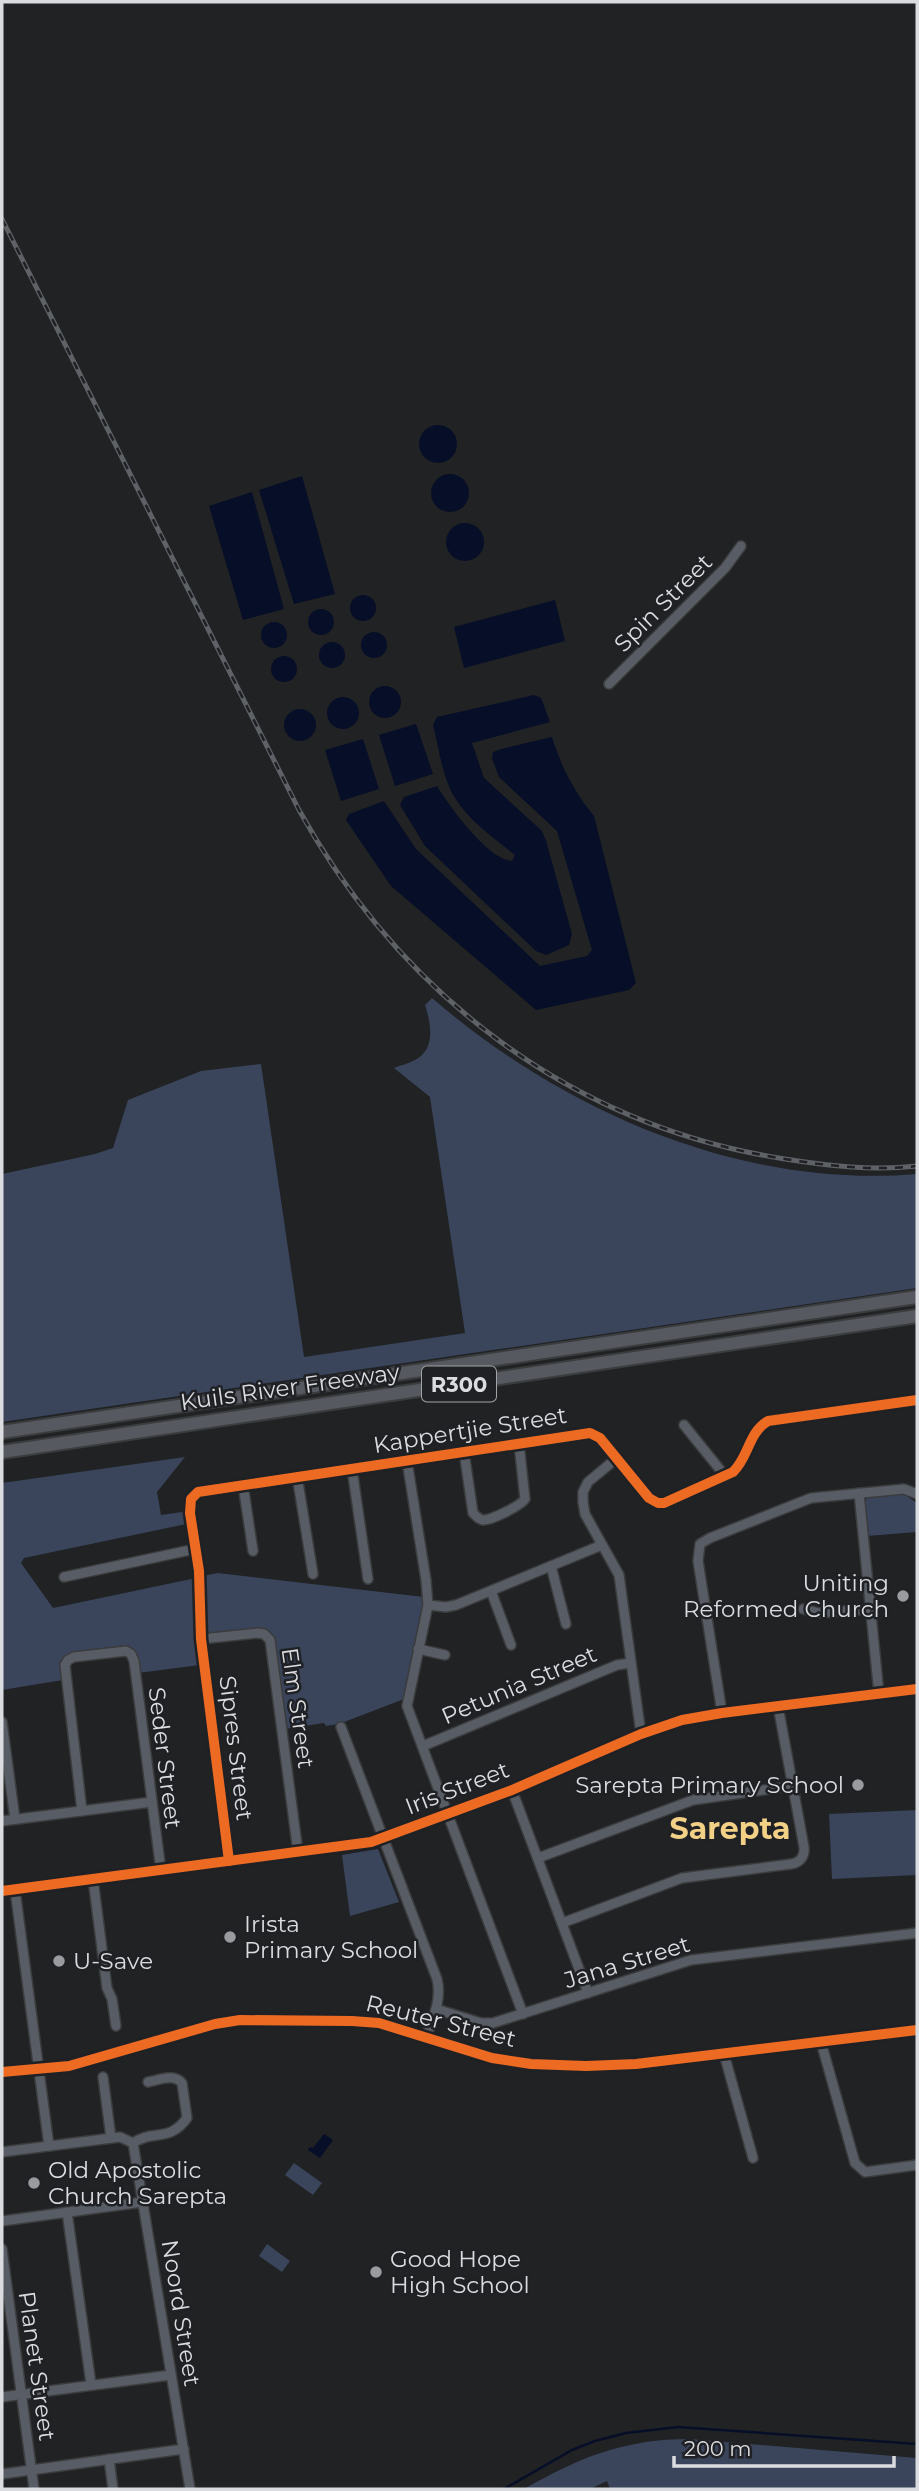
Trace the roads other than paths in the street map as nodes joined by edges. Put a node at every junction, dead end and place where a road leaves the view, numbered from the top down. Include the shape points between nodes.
1 (741, 546) dead end
2 (609, 684) dead end
3 (917, 1297) edge
4 (917, 1316) edge
5 (917, 1400) edge
6 (684, 1425) dead end
7 (2, 1433) edge
8 (519, 1444) junction
9 (2, 1452) edge
10 (464, 1452) junction
11 (617, 1458) junction
12 (407, 1461) junction
13 (352, 1469) junction
14 (297, 1476) junction
15 (726, 1477) junction
16 (243, 1485) junction
17 (859, 1493) junction
18 (917, 1494) edge
19 (603, 1545) junction
20 (195, 1549) junction
21 (253, 1551) dead end
22 (551, 1566) junction
23 (313, 1574) dead end
24 (64, 1577) dead end
25 (368, 1579) dead end
26 (491, 1591) junction
27 (428, 1605) junction
28 (803, 1609) dead end
29 (871, 1609) junction
30 (566, 1624) dead end
31 (201, 1639) junction
32 (511, 1646) dead end
33 (418, 1649) junction
34 (445, 1656) dead end
35 (631, 1663) junction
36 (917, 1689) edge
37 (879, 1694) junction
38 (778, 1706) junction
39 (722, 1713) junction
40 (2, 1722) edge
41 (341, 1727) dead end
42 (641, 1734) junction
43 (422, 1746) junction
44 (792, 1786) junction
45 (512, 1790) junction
46 (152, 1802) junction
47 (82, 1811) junction
48 (448, 1814) junction
49 (15, 1819) junction
50 (2, 1821) edge
51 (383, 1838) junction
52 (298, 1852) junction
53 (538, 1858) junction
54 (229, 1861) junction
55 (161, 1871) junction
56 (93, 1879) junction
57 (15, 1890) junction
58 (2, 1891) edge
59 (562, 1923) junction
60 (917, 1933) edge
61 (588, 1993) junction
62 (436, 2009) junction
63 (523, 2014) junction
64 (116, 2026) dead end
65 (917, 2031) edge
66 (426, 2037) junction
67 (821, 2042) junction
68 (724, 2054) junction
69 (39, 2071) junction
70 (2, 2073) edge
71 (103, 2077) dead end
72 (148, 2082) dead end
73 (111, 2138) junction
74 (133, 2143) junction
75 (49, 2146) junction
76 (2, 2152) edge
77 (753, 2158) dead end
78 (915, 2165) edge
79 (143, 2202) junction
80 (67, 2212) junction
81 (2, 2221) edge
82 (2, 2249) edge
83 (172, 2375) junction
84 (91, 2384) junction
85 (21, 2395) junction
86 (2, 2397) edge
87 (184, 2449) junction
88 (109, 2459) junction
89 (31, 2470) junction
90 (2, 2474) edge
91 (34, 2489) edge
92 (113, 2489) edge
93 (190, 2489) edge

1 - 2 street, Spin Street via 725,568
3 - 7 highway, Kuils River Freeway / R300
4 - 9 highway, Kuils River Freeway / R300
5 - 15 street, Kappertjie Street via 768,1421 753,1435 740,1465
6 - 15 street
8 - 10 street, Kappertjie Street
8 - 10 street via 525,1499 520,1506 486,1519 473,1513
8 - 11 street, Kappertjie Street via 590,1433
10 - 12 street, Kappertjie Street
11 - 15 street, Kappertjie Street via 657,1503
11 - 19 street via 588,1482 583,1492 584,1514
12 - 13 street, Kappertjie Street
12 - 27 street
13 - 14 street, Kappertjie Street
13 - 25 street
14 - 16 street, Kappertjie Street
14 - 23 street
16 - 20 street, Kappertjie Street via 193,1495
16 - 21 street
17 - 18 street via 904,1489
17 - 29 street
17 - 39 street via 811,1498 699,1544
19 - 22 street
19 - 35 street via 619,1575
20 - 24 street
20 - 31 street, Kappertjie Street
22 - 26 street
22 - 30 street
26 - 27 street via 453,1606
26 - 32 street
27 - 33 street
28 - 29 street via 819,1613
29 - 37 street
31 - 52 street, Elm Street via 258,1633 270,1640
31 - 54 street, Sipres Street
33 - 34 street
33 - 43 street via 407,1700
35 - 42 street
35 - 43 street, Petunia Street
36 - 37 street, Iris Street
37 - 38 street, Iris Street
38 - 39 street, Iris Street
38 - 44 street
39 - 42 street, Iris Street
40 - 49 street
41 - 51 street
42 - 45 street, Iris Street
43 - 48 street
44 - 53 street via 693,1800
44 - 59 street via 804,1850 794,1864 682,1878
45 - 48 street, Iris Street
45 - 53 street
46 - 47 street
46 - 47 street, Seder Street via 134,1661 122,1650 72,1657 65,1665
46 - 55 street, Seder Street
47 - 49 street
48 - 51 street, Iris Street
48 - 63 street
49 - 50 street
51 - 52 street, Iris Street
51 - 62 street via 437,1979
52 - 54 street, Iris Street
53 - 59 street
54 - 55 street, Iris Street
55 - 56 street, Iris Street
56 - 57 street, Iris Street
56 - 64 street
57 - 58 street, Iris Street
57 - 69 street
59 - 61 street
60 - 61 street, Jana Street via 691,1960
61 - 63 street, Jana Street
62 - 63 street, Jana Street via 481,2023
62 - 66 street
65 - 67 street, Reuter Street
66 - 68 street, Reuter Street via 492,2058 552,2065 636,2064
66 - 69 street, Reuter Street via 379,2023 240,2020
67 - 68 street, Reuter Street
67 - 78 street via 855,2163 865,2172
68 - 77 street
69 - 70 street, Reuter Street
69 - 75 street
71 - 73 street
72 - 74 street via 178,2079 187,2118 171,2133
73 - 74 street via 123,2137
73 - 75 street
74 - 79 street, Noord Street
75 - 76 street
79 - 80 street
79 - 83 street, Noord Street
80 - 81 street
80 - 84 street
82 - 85 street, Planet Street
83 - 84 street
83 - 87 street, Noord Street
84 - 85 street
85 - 86 street
85 - 89 street, Planet Street
87 - 88 street
87 - 93 street, Noord Street
88 - 89 street
88 - 92 street
89 - 90 street
89 - 91 street, Planet Street

